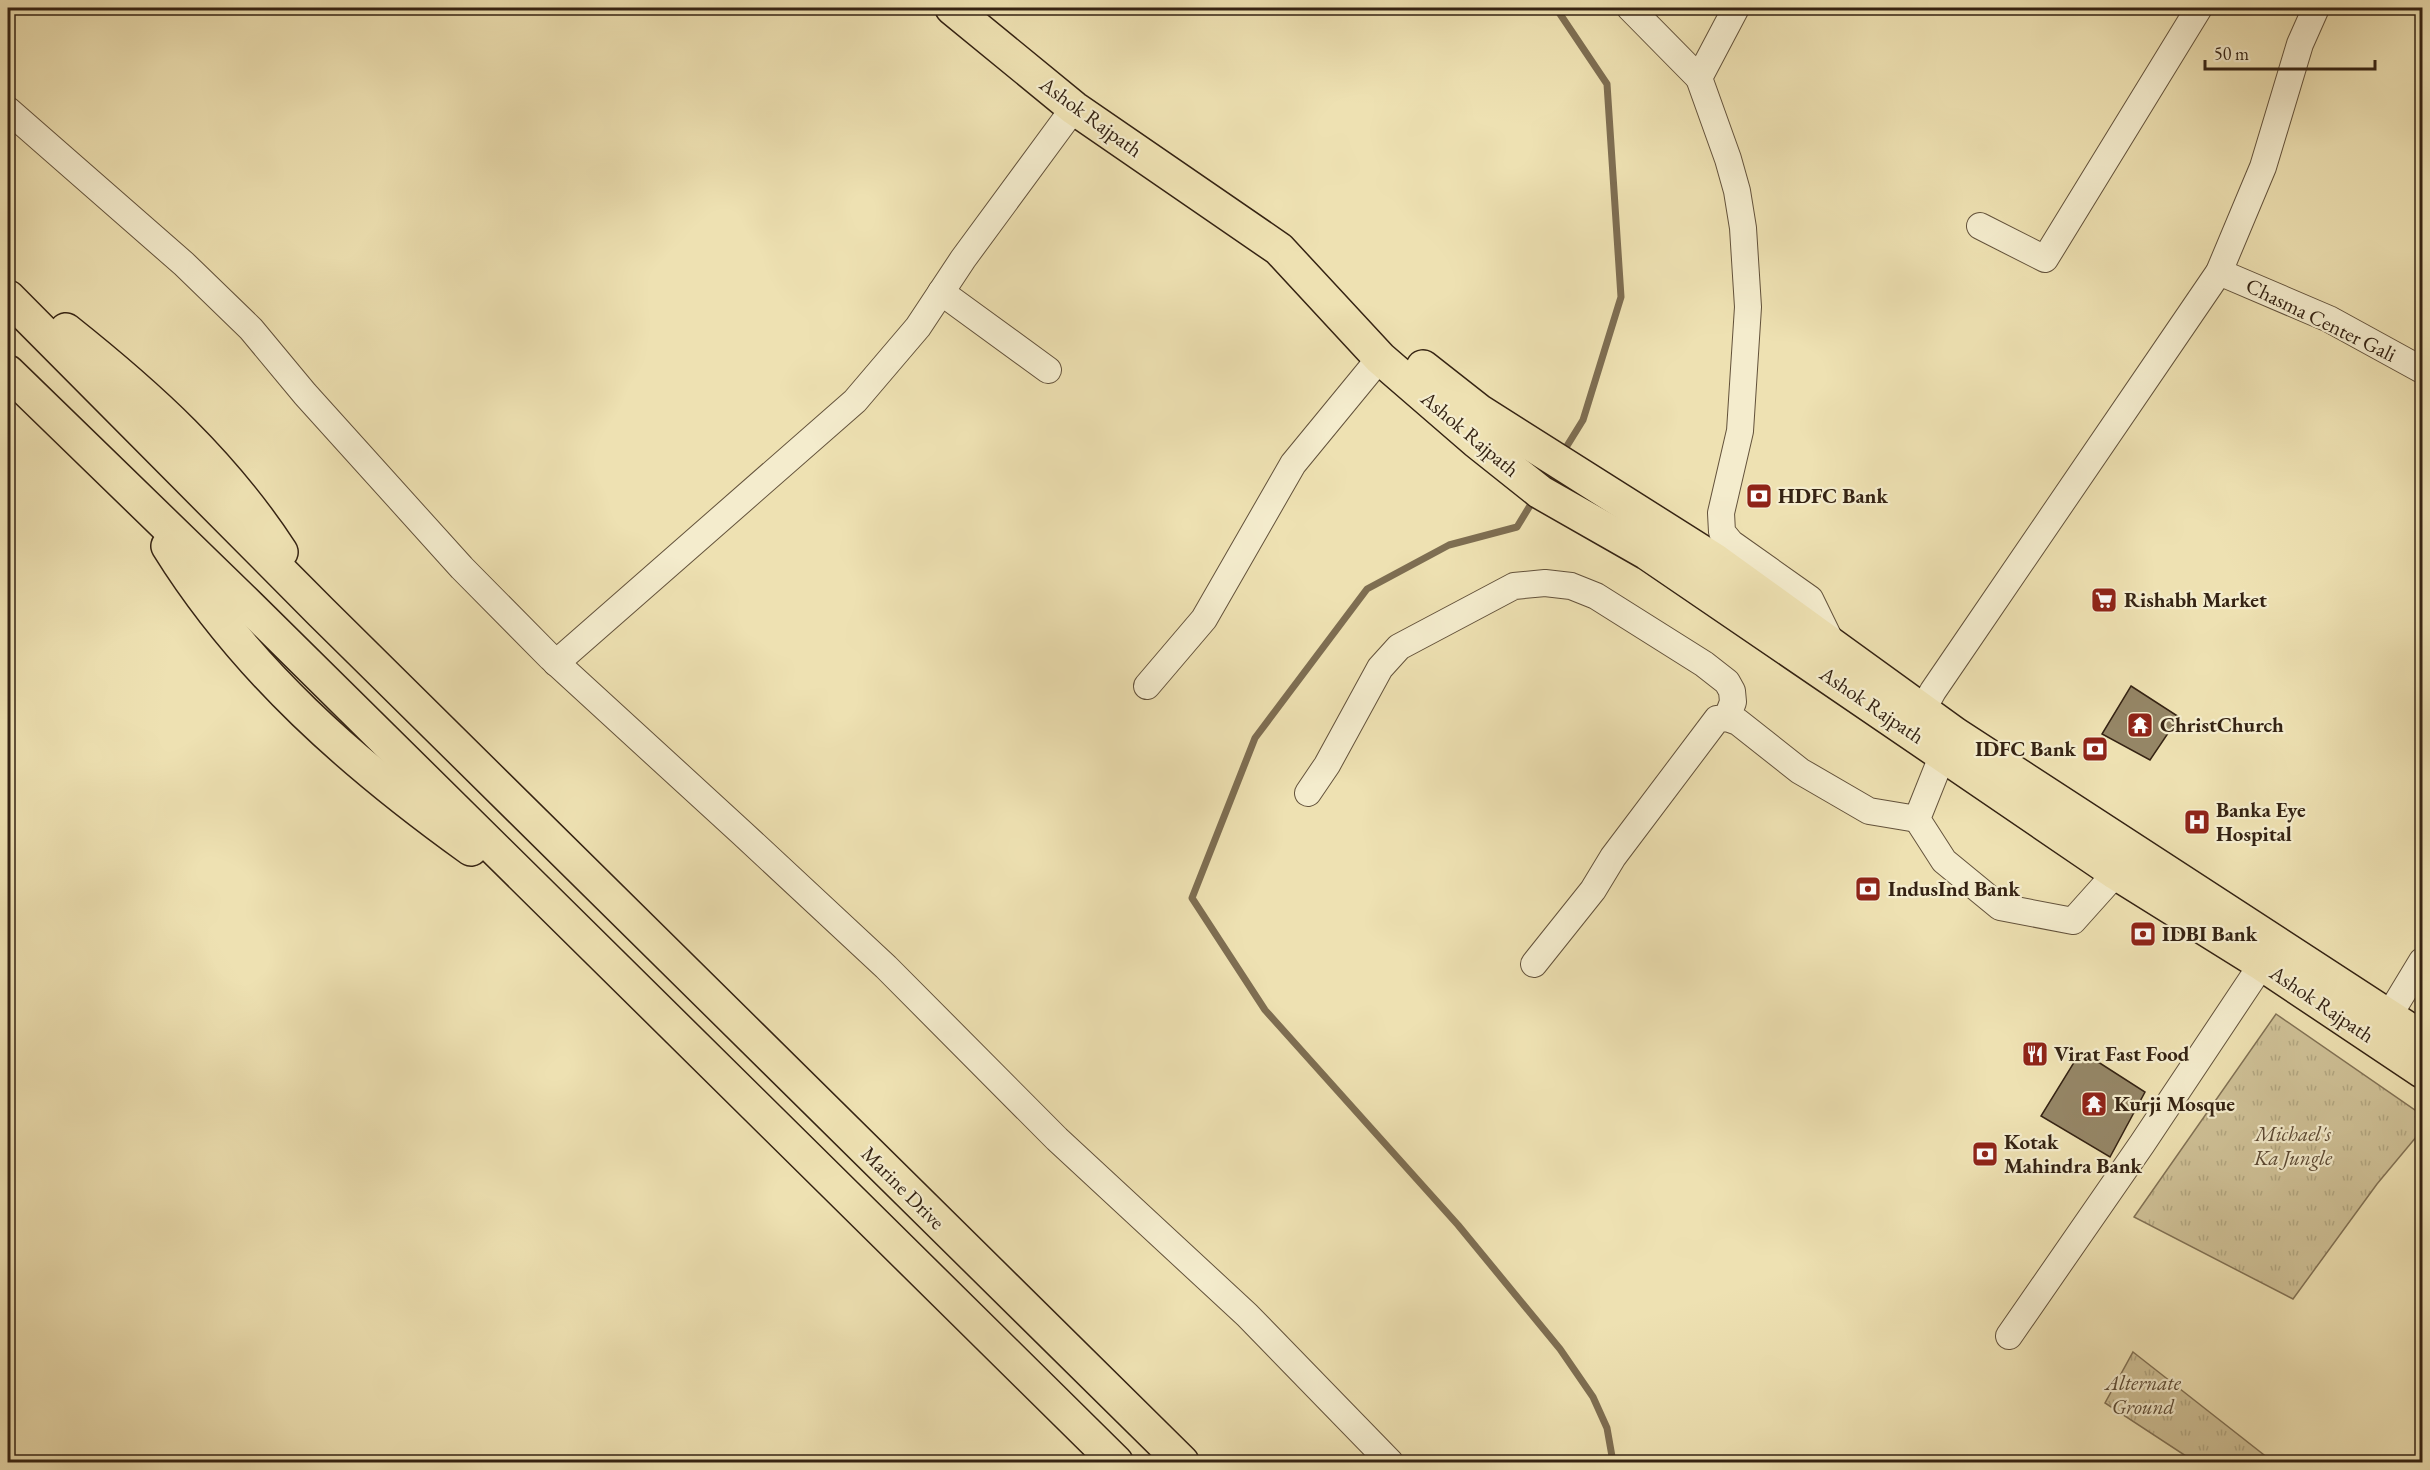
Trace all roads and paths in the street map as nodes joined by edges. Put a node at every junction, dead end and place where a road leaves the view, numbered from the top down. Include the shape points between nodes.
1 (952, 8) edge
2 (1630, 8) edge
3 (1736, 8) edge
4 (2316, 8) edge
5 (2191, 10) edge
6 (1699, 78) junction
7 (1074, 108) junction
8 (8, 110) edge
9 (1980, 226) dead end
10 (2218, 272) junction
11 (8, 285) edge
12 (941, 292) junction
13 (8, 297) edge
14 (1342, 316) junction
15 (1380, 358) junction
16 (1048, 370) dead end
17 (2422, 370) edge
18 (8, 372) edge
19 (1477, 426) junction
20 (1657, 541) junction
21 (321, 612) junction
22 (1833, 646) junction
23 (556, 663) junction
24 (1147, 686) dead end
25 (1910, 712) junction
26 (1727, 718) junction
27 (1949, 744) junction
28 (2009, 784) junction
29 (1308, 793) dead end
30 (1917, 819) junction
31 (2116, 873) junction
32 (2269, 954) junction
33 (2422, 961) edge
34 (1534, 964) dead end
35 (2382, 1028) junction
36 (2422, 1038) edge
37 (2422, 1071) edge
38 (2009, 1335) dead end
39 (1116, 1462) edge
40 (1182, 1462) edge
41 (1390, 1462) edge

1 - 7 main road, Ashok Rajpath
2 - 6 street
3 - 6 street
4 - 10 street via 2300,44 2263,166
5 - 9 street via 2045,259
6 - 22 street via 1737,191 1748,307 1740,430 1721,513 1722,532 1731,543 1810,599
7 - 12 street
7 - 14 main road, Ashok Rajpath via 1279,249
8 - 23 street via 184,264 251,329 304,394 462,568
10 - 17 street, Chasma Center Gali via 2329,319
10 - 25 street via 1933,691
11 - 21 main road via 115,369 189,436 261,522
12 - 16 street
12 - 23 street via 918,327 855,401
13 - 21 main road
14 - 15 main road, Ashok Rajpath
14 - 19 main road, Ashok Rajpath via 1391,342
15 - 19 main road, Ashok Rajpath
15 - 24 street via 1293,464 1204,619
18 - 39 main road via 140,501 186,574 237,643 293,702 445,830 558,911
19 - 20 main road, Ashok Rajpath
20 - 22 main road, Ashok Rajpath via 1716,561
20 - 25 main road, Ashok Rajpath
21 - 40 main road, Marine Drive
22 - 25 main road, Ashok Rajpath
23 - 41 street via 885,967 1057,1139 1247,1315
25 - 27 main road, Ashok Rajpath
26 - 29 street via 1733,702 1727,682 1596,596 1571,586 1514,586 1399,647 1380,668
26 - 30 street via 1738,722 1800,771 1869,811
26 - 34 street via 1717,719
27 - 28 main road, Ashok Rajpath
27 - 30 street
28 - 31 main road, Ashok Rajpath
28 - 32 main road, Ashok Rajpath
30 - 31 street via 1944,861 2000,907 2073,921
31 - 32 main road, Ashok Rajpath
32 - 35 main road, Ashok Rajpath
32 - 38 street
33 - 35 street
35 - 36 main road, Ashok Rajpath
35 - 37 main road, Ashok Rajpath

